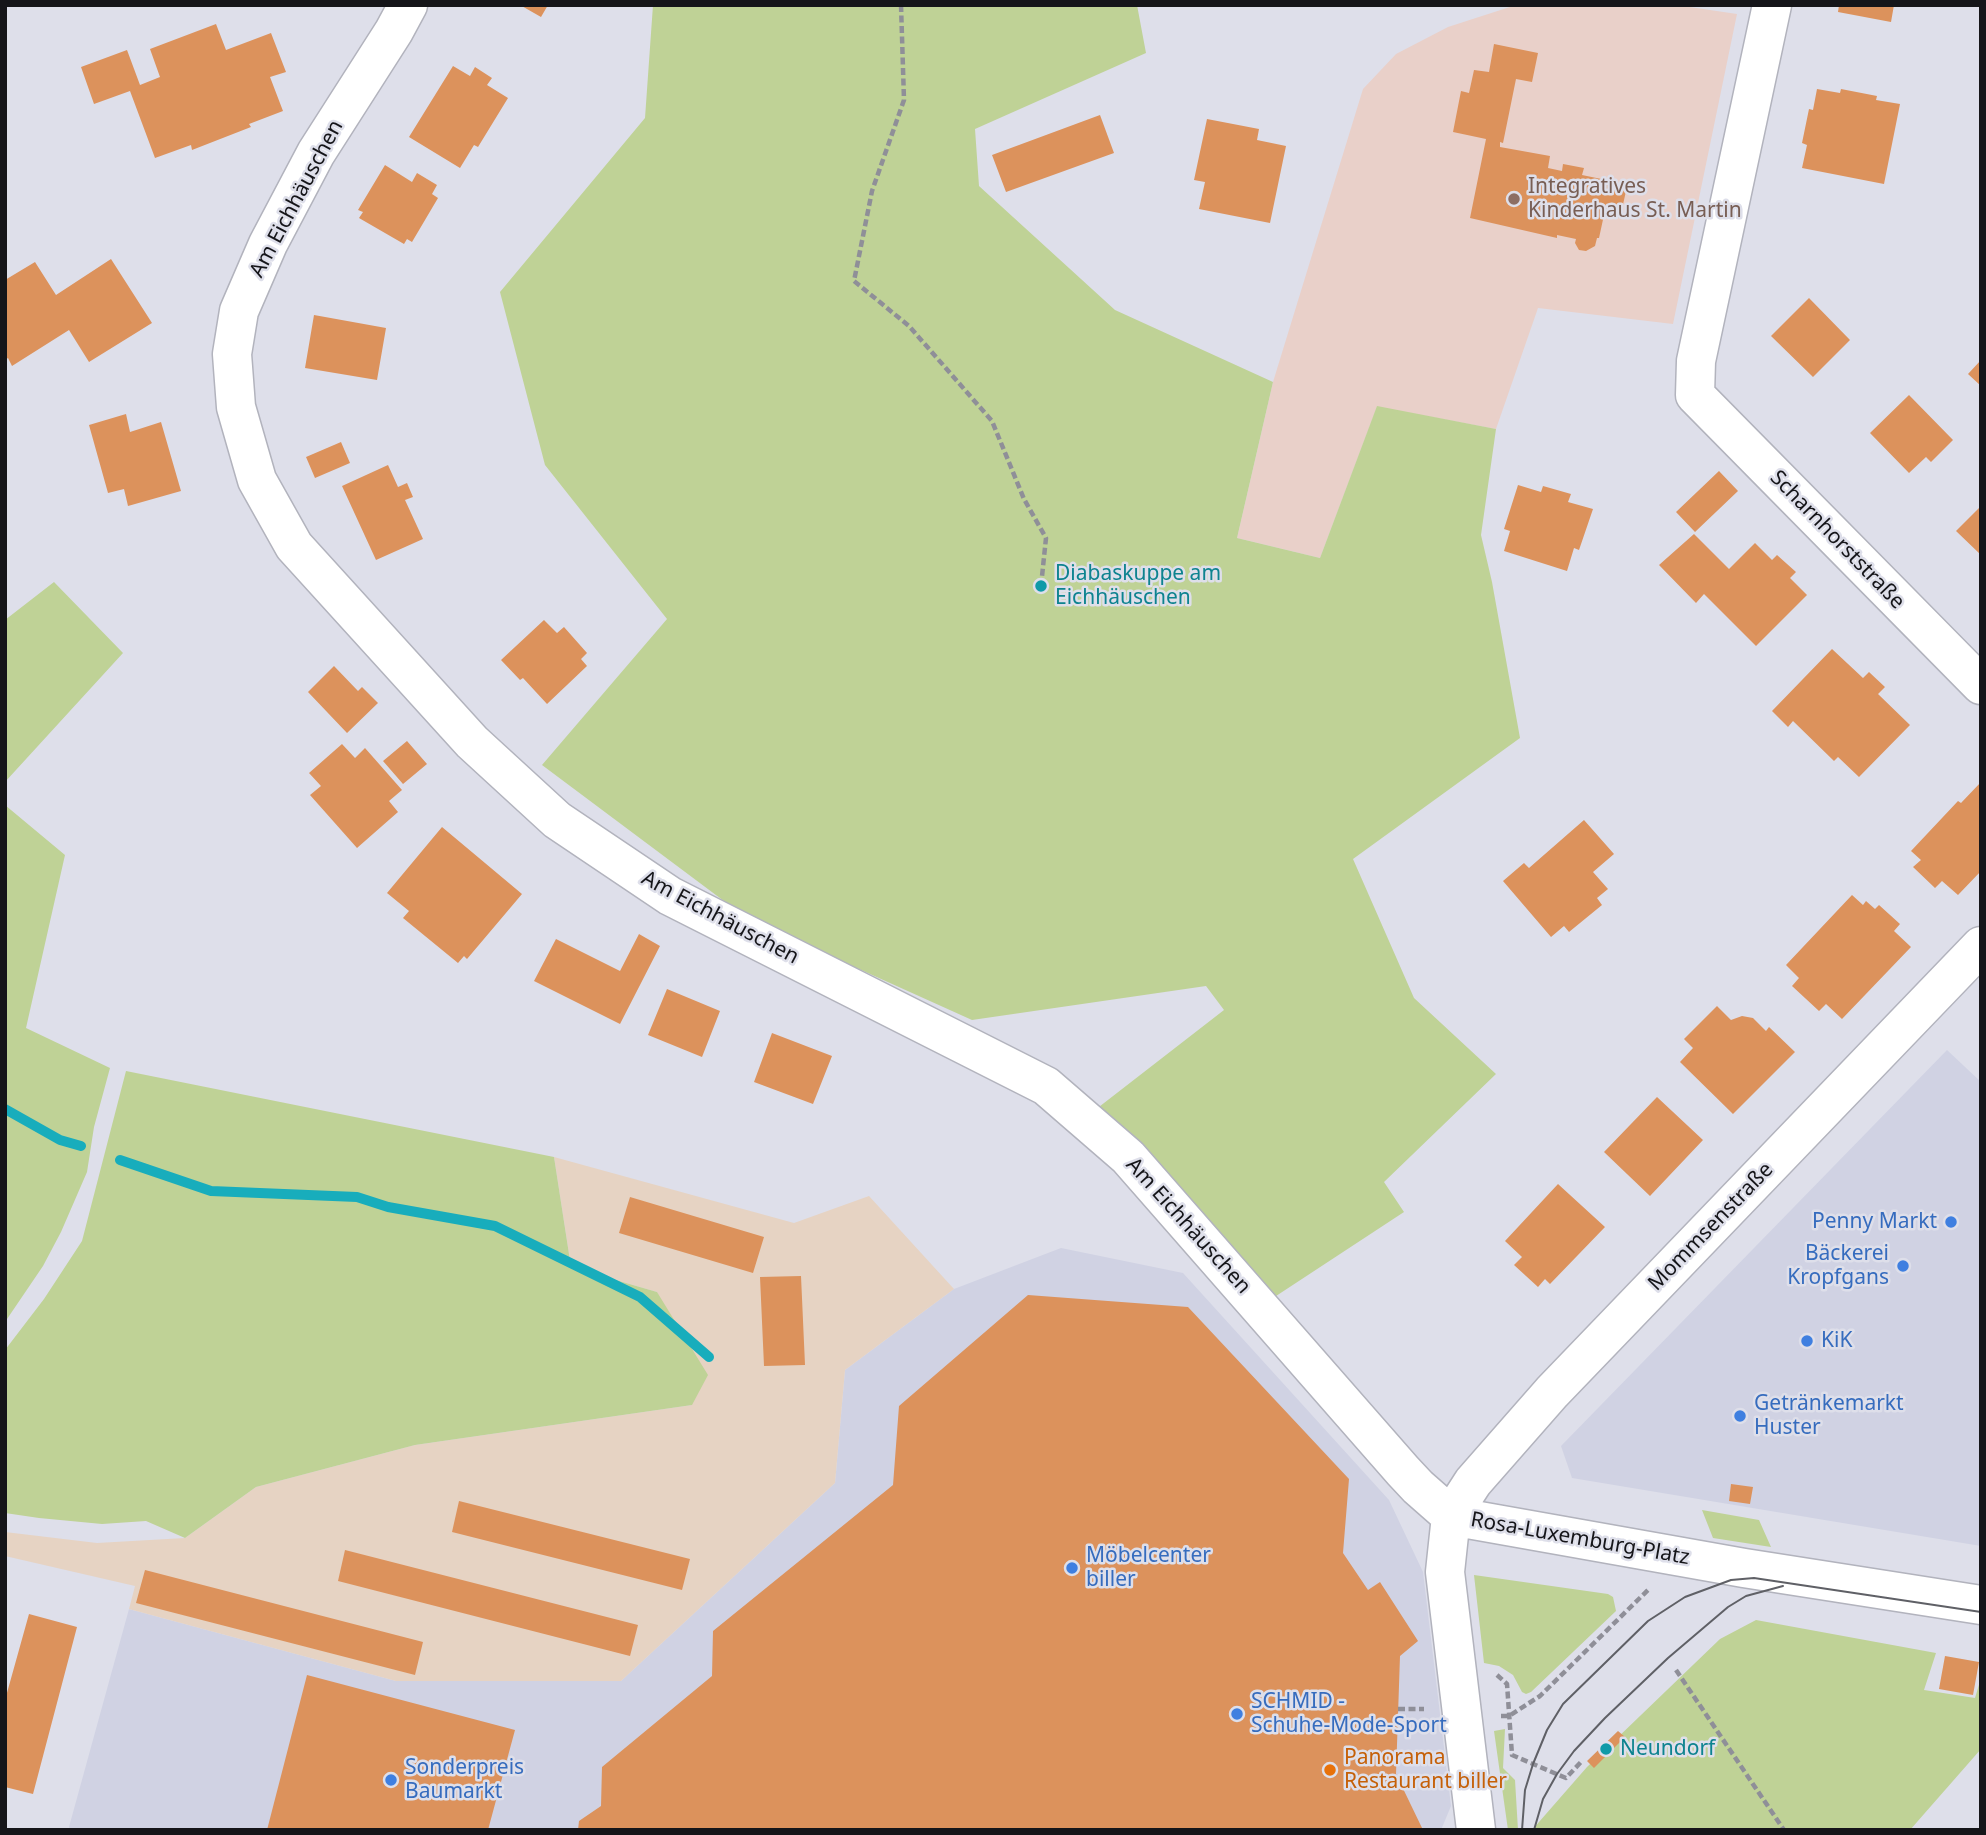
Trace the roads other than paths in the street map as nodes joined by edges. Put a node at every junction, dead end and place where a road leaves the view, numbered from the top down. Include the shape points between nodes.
1 (408, 5) edge
2 (1772, 5) edge
3 (1981, 685) edge
4 (1981, 946) edge
5 (1451, 1516) junction
6 (1981, 1605) edge
7 (1476, 1830) edge

1 - 5 street, Am Eichhäuschen via 316,153 239,311 232,354 236,407 257,480 294,546 472,742 557,820 670,896 1046,1086 1128,1157 1403,1471
2 - 3 street, Scharnhorststraße via 1696,361 1695,395
4 - 5 street, Mommsenstraße via 1552,1392 1473,1482
5 - 6 street, Rosa-Luxemburg-Platz
5 - 7 street, Rosa-Luxemburg-Platz via 1445,1572

